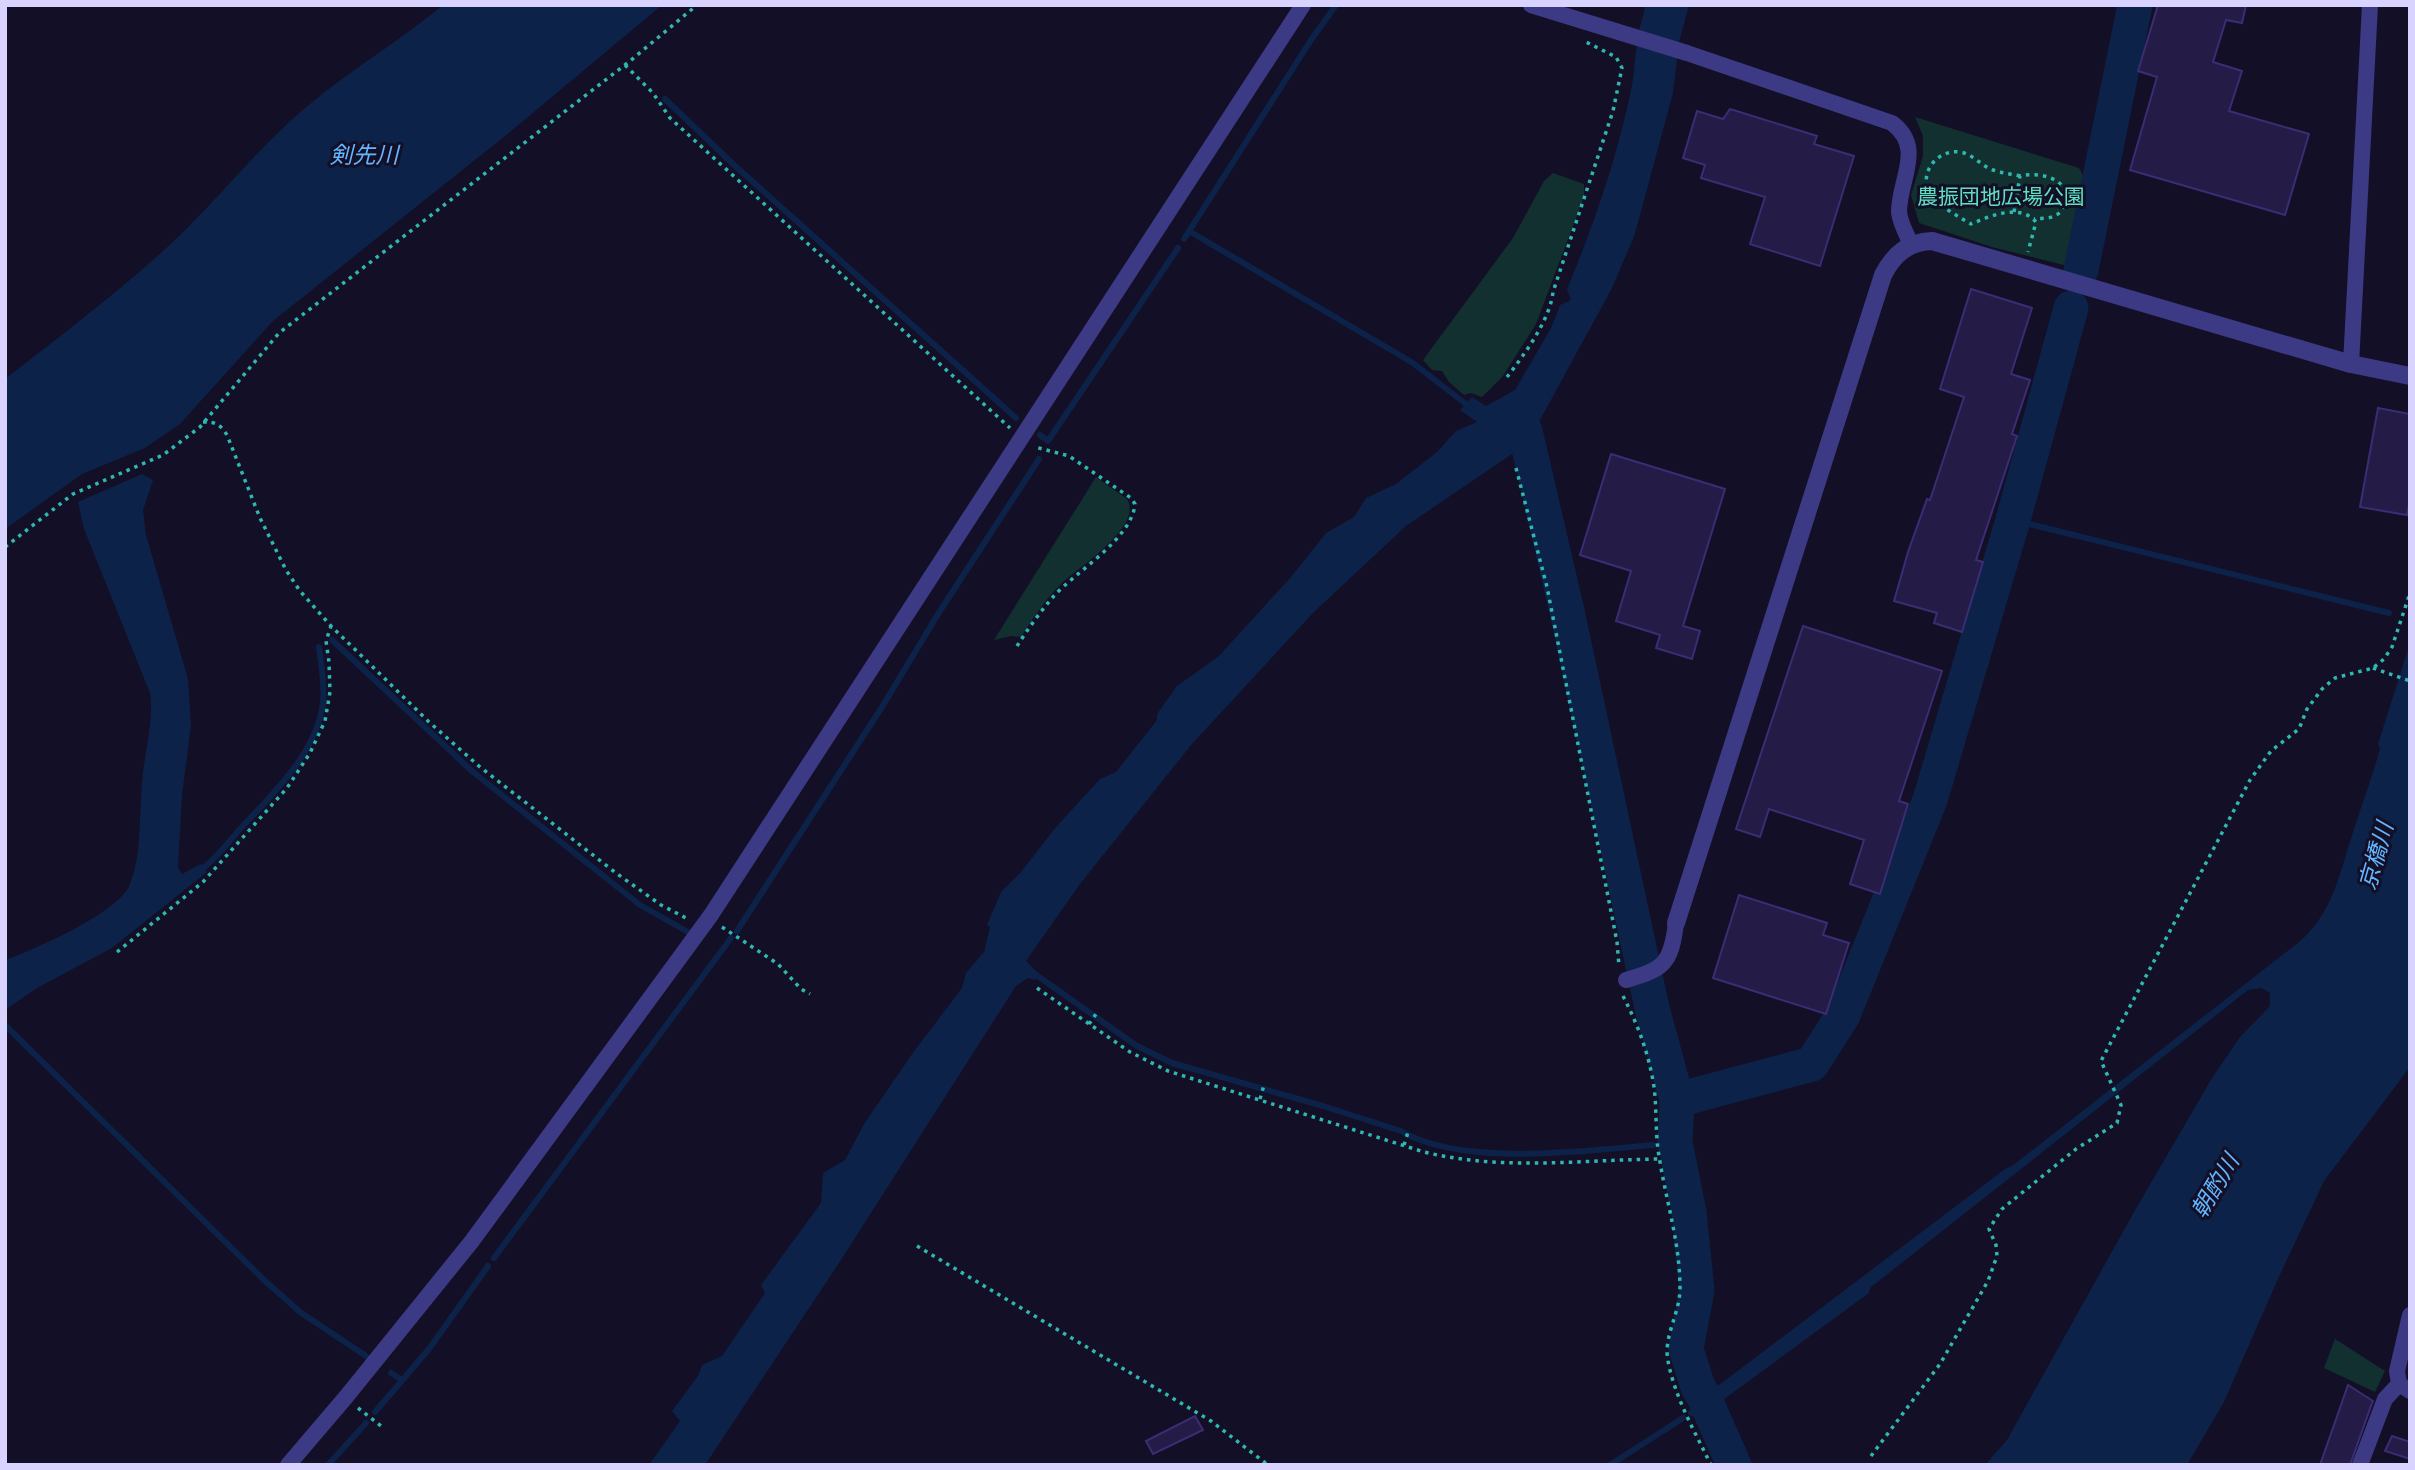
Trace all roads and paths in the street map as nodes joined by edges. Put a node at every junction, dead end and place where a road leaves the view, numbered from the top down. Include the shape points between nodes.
1 (697, 5) edge
2 (1303, 5) edge
3 (1531, 5) edge
4 (2370, 5) edge
5 (1577, 37) dead end
6 (625, 65) junction
7 (2020, 176) junction
8 (2014, 212) junction
9 (2034, 219) junction
10 (1911, 244) junction
11 (2027, 258) dead end
12 (2351, 364) junction
13 (2410, 376) edge
14 (1507, 377) dead end
15 (203, 422) junction
16 (1020, 439) junction
17 (1516, 468) dead end
18 (5, 547) edge
19 (2410, 593) edge
20 (331, 626) junction
21 (1017, 646) dead end
22 (2373, 668) junction
23 (2410, 681) edge
24 (1676, 923) joint
25 (702, 927) junction
26 (728, 931) dead end
27 (117, 952) dead end
28 (1626, 980) junction
29 (1037, 988) dead end
30 (810, 994) dead end
31 (1096, 1014) dead end
32 (1090, 1023) junction
33 (1264, 1085) dead end
34 (1261, 1098) junction
35 (1409, 1129) dead end
36 (1405, 1142) junction
37 (1660, 1159) junction
38 (918, 1246) dead end
39 (2410, 1315) edge
40 (2404, 1388) edge
41 (358, 1408) dead end
42 (381, 1426) dead end
43 (1871, 1455) dead end
44 (288, 1465) edge
45 (1268, 1465) edge
46 (1712, 1465) edge
47 (2360, 1465) edge

1 - 6 path
2 - 16 street
3 - 10 street via 1687,53 1899,128 1910,148 1899,211
4 - 12 street
5 - 14 path via 1616,57 1622,68 1613,111 1552,302
6 - 15 path via 279,333
6 - 16 path via 680,128
7 - 8 path
7 - 8 path via 1992,170 1958,152 1943,154 1927,174 1932,198 1971,223
7 - 9 path via 2052,178 2065,191 2065,205 2056,216
8 - 9 path
9 - 11 path
10 - 12 street via 1932,241
10 - 24 street via 1883,275
12 - 13 street
15 - 18 path via 163,454 73,494
15 - 20 path via 221,425 286,570
16 - 21 path via 1037,449 1069,456 1100,475 1131,498 1135,513 1103,554 1052,598
16 - 25 street
17 - 28 path via 1547,587 1619,973
19 - 22 path via 2392,647
20 - 25 path via 480,767 616,873
20 - 27 path via 326,641 326,721 310,753 287,788 203,881
22 - 23 path
22 - 43 path via 2335,678 2322,689 2299,729 2271,751 2250,780 2101,1061 2120,1105 2117,1123 2076,1149 1994,1219 1989,1229 1997,1256 1988,1281 1940,1364
24 - 28 street via 1674,943 1664,962 1656,971
25 - 44 street via 472,1241
26 - 30 path via 778,964
28 - 37 path via 1623,996 1637,1023 1654,1088
29 - 32 path
31 - 32 path
32 - 34 path via 1130,1052 1168,1071
33 - 34 path
34 - 36 path
35 - 36 path
36 - 37 path via 1454,1159 1507,1164
37 - 46 path via 1674,1223 1680,1291 1666,1348 1668,1363
38 - 45 path via 1211,1422
39 - 40 street via 2398,1371
40 - 47 street via 2385,1399
41 - 42 path

